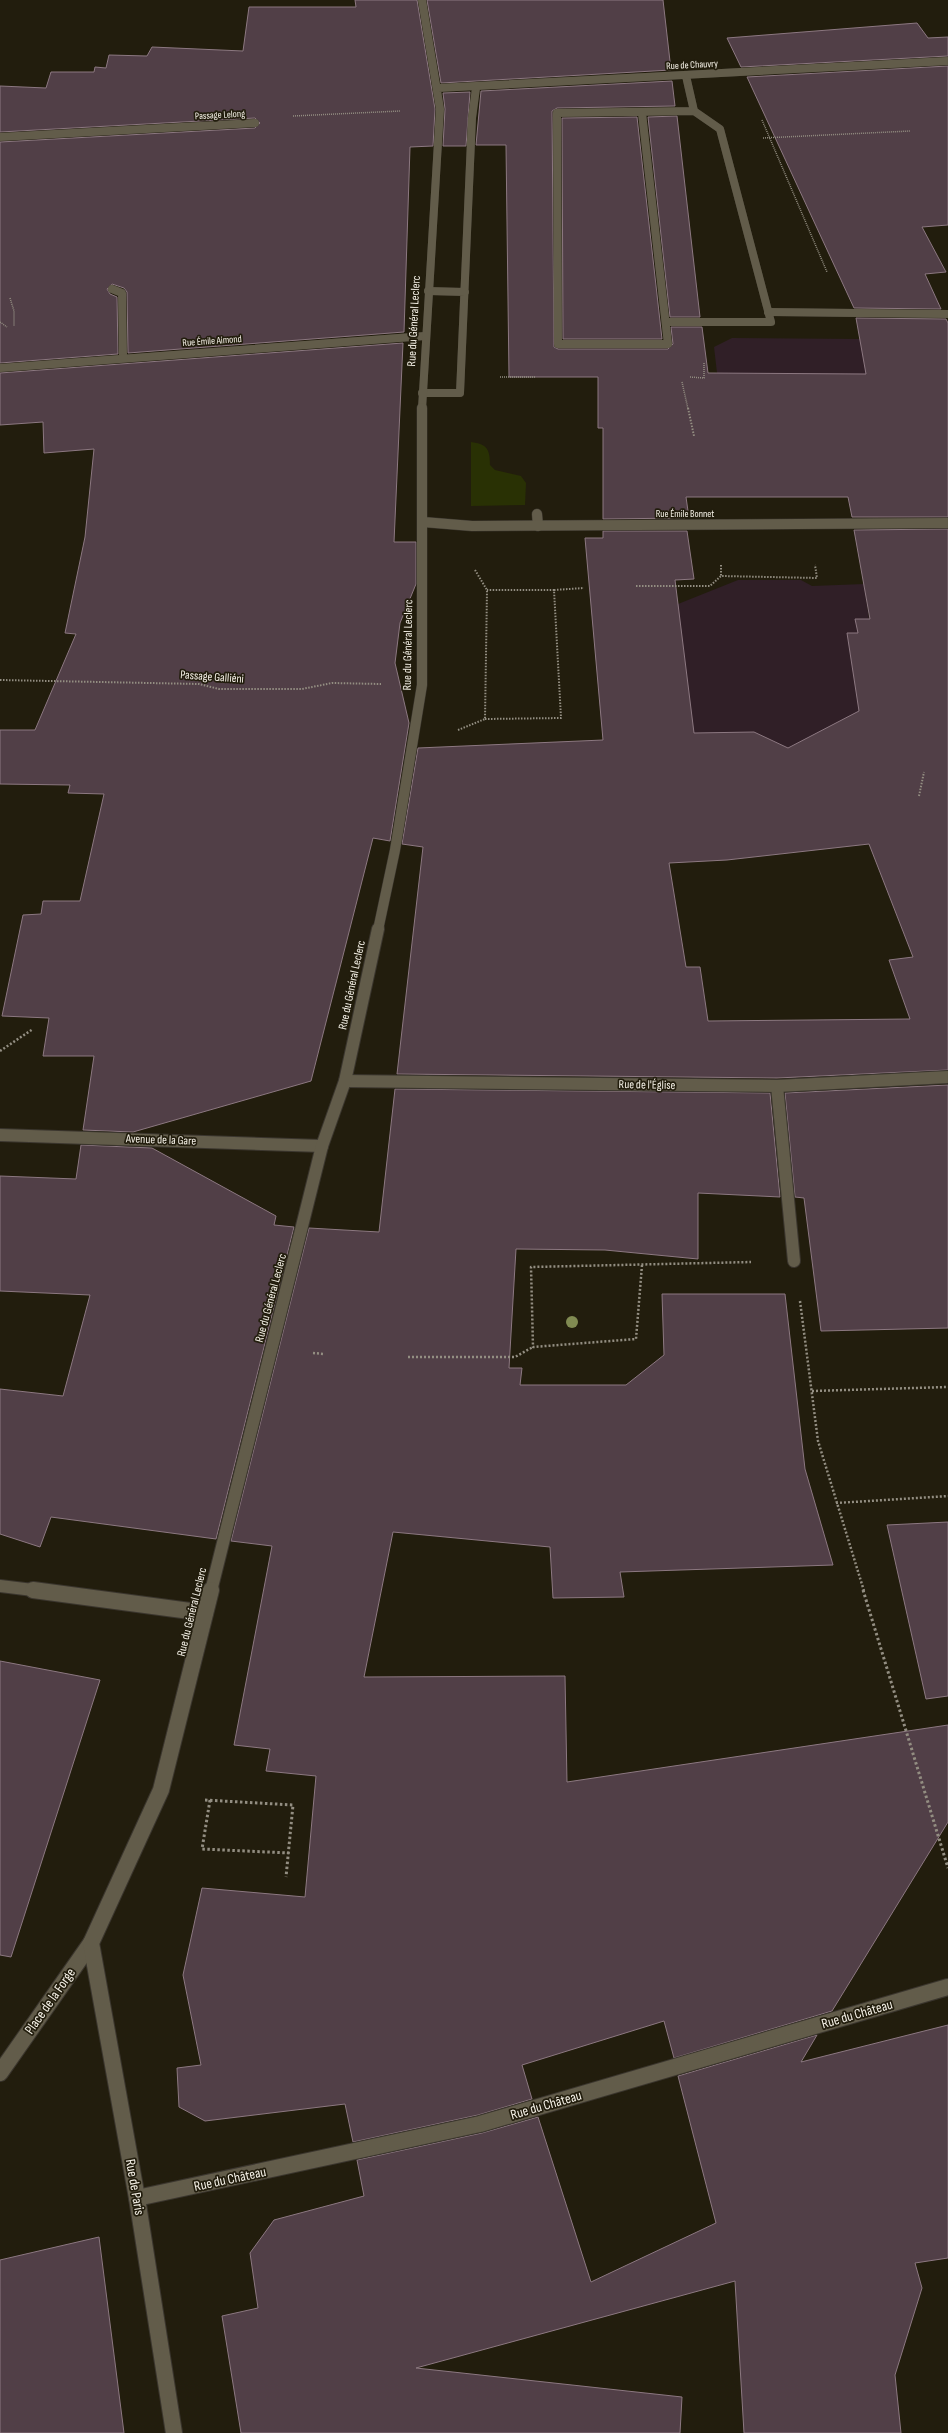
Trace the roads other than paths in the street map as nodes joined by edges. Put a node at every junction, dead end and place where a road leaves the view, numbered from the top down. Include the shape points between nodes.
1 (422, 0) edge
2 (948, 61) edge
3 (686, 76) junction
4 (438, 88) junction
5 (476, 88) junction
6 (694, 111) junction
7 (642, 113) junction
8 (255, 123) road end
9 (0, 137) edge
10 (112, 289) dead end
11 (428, 291) junction
12 (465, 292) junction
13 (768, 312) junction
14 (948, 314) edge
15 (667, 322) junction
16 (425, 336) junction
17 (123, 358) junction
18 (0, 368) edge
19 (422, 393) junction
20 (537, 514) dead end
21 (423, 522) junction
22 (948, 523) edge
23 (538, 526) junction
24 (948, 1077) edge
25 (345, 1081) junction
26 (777, 1086) junction
27 (0, 1135) edge
28 (322, 1146) junction
29 (794, 1261) road end
30 (0, 1586) edge
31 (205, 1613) junction
32 (91, 1943) junction
33 (948, 1987) edge
34 (0, 2073) edge
35 (137, 2198) junction
36 (174, 2433) edge

1 - 4 street, Rue du Général Leclerc
2 - 3 street, Rue de Chauvry
3 - 5 street, Rue de Chauvry
3 - 6 street
4 - 5 street, Rue de Chauvry
4 - 11 street, Rue du Général Leclerc via 440,109
5 - 12 street via 472,118
6 - 7 street
6 - 13 street via 720,129
7 - 15 street
7 - 15 street via 558,113 558,344 668,344
8 - 9 street, Passage Lelong
10 - 17 street via 122,293
11 - 12 street
11 - 16 street, Rue du Général Leclerc
12 - 19 street via 460,393
13 - 14 street
13 - 15 street via 771,322
16 - 17 street, Rue Émile Aimond
16 - 19 street, Rue du Général Leclerc
17 - 18 street, Rue Émile Aimond
19 - 21 street, Rue du Général Leclerc
20 - 23 street
21 - 23 street, Rue Émile Bonnet via 472,526
21 - 25 street, Rue du Général Leclerc via 422,685 395,850
22 - 23 street, Rue Émile Bonnet
24 - 26 street, Rue de l'Église
25 - 26 street, Rue de l'Église
25 - 28 street, Rue du Général Leclerc
26 - 29 street
27 - 28 street, Avenue de la Gare
28 - 31 street, Rue du Général Leclerc
30 - 31 street
31 - 32 street, Rue du Général Leclerc via 162,1790
32 - 34 street, Place de la Forge
32 - 35 street, Rue de Paris
33 - 35 street, Rue du Château via 480,2124
35 - 36 street, Rue de Paris

